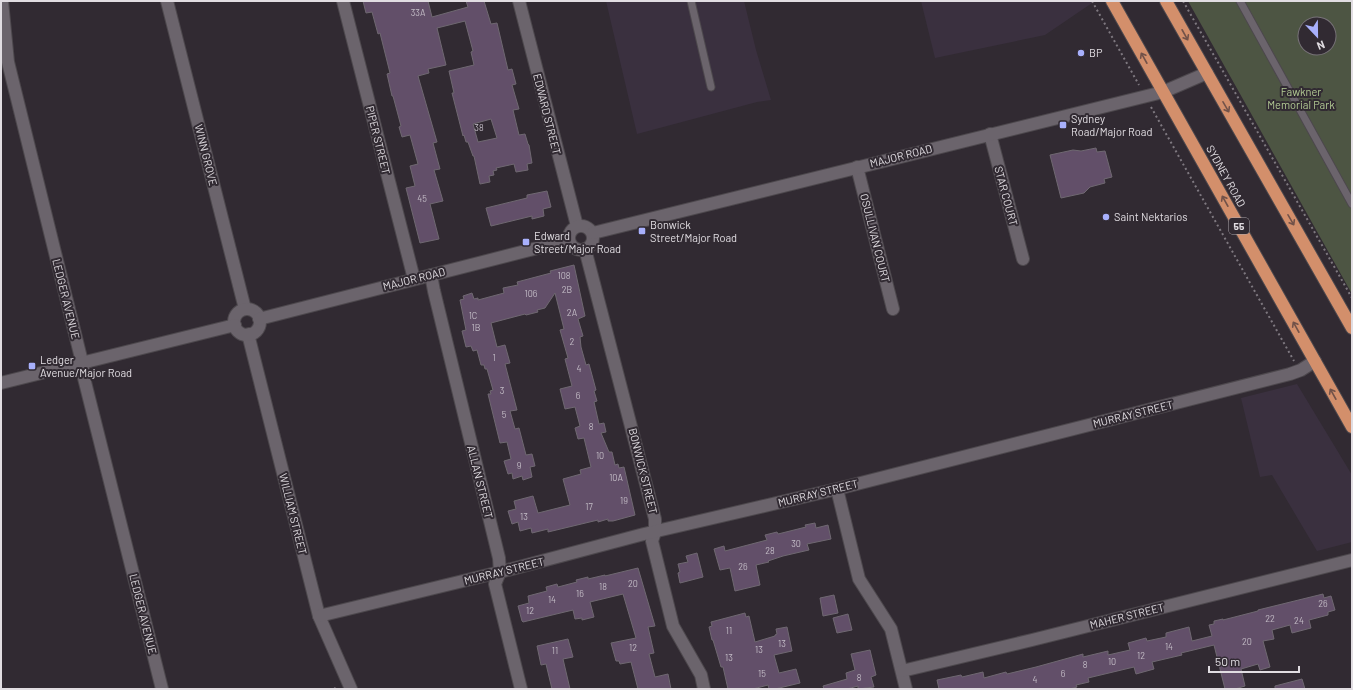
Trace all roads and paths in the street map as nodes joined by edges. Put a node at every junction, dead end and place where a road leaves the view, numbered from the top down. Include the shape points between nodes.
1 (2, 1) edge
2 (167, 1) edge
3 (343, 1) edge
4 (519, 1) edge
5 (691, 1) edge
6 (1092, 1) edge
7 (1112, 1) edge
8 (1166, 1) edge
9 (1183, 1) edge
10 (1240, 1) edge
11 (1207, 73) junction
12 (711, 87) dead end
13 (1163, 92) junction
14 (1146, 96) junction
15 (990, 134) junction
16 (857, 167) junction
17 (1352, 204) edge
18 (576, 226) junction
19 (593, 233) junction
20 (569, 240) junction
21 (586, 249) junction
22 (1023, 259) dead end
23 (432, 275) junction
24 (414, 279) junction
25 (1352, 298) edge
26 (246, 309) junction
27 (893, 309) dead end
28 (260, 318) junction
29 (235, 325) junction
30 (1352, 328) edge
31 (249, 334) junction
32 (1315, 361) junction
33 (82, 362) junction
34 (1301, 370) junction
35 (1, 383) edge
36 (1352, 427) edge
37 (837, 489) junction
38 (655, 532) junction
39 (1352, 560) edge
40 (500, 572) junction
41 (319, 616) junction
42 (902, 671) junction
43 (162, 689) edge
44 (351, 689) edge
45 (521, 689) edge
46 (704, 689) edge
47 (906, 689) edge

1 - 33 street, LEDGER AVENUE via 8,62
2 - 26 street, WINN GROVE
3 - 24 street, PIPER STREET
4 - 18 street, EDWARD STREET
5 - 12 lane
6 - 14 path
13 -> 7 highway, SYDNEY ROAD / 55
8 -> 11 highway
9 - 25 path
10 - 17 lane
11 - 13 street, MAJOR ROAD
11 -> 30 highway
13 - 14 street, MAJOR ROAD
32 -> 13 highway, SYDNEY ROAD / 55
14 - 15 street, MAJOR ROAD
14 - 34 path
15 - 16 street, MAJOR ROAD
15 - 22 street, STAR COURT
16 - 19 street, MAJOR ROAD
16 - 27 street, OSULLIVAN COURT
18 - 19 street via 584,226
18 - 20 street via 569,234
19 - 21 street via 593,241
20 - 21 street via 572,247
20 - 23 street, MAJOR ROAD
21 - 38 street, BONWICK STREET via 655,519
23 - 24 street, MAJOR ROAD
23 - 40 street, ALLAN STREET via 499,558
24 - 28 street, MAJOR ROAD
26 - 28 street via 253,310
26 - 29 street via 235,318
28 - 31 street via 258,329
29 - 31 street via 241,333
29 - 33 street
31 - 41 street, WILLIAM STREET
32 - 34 street, MURRAY STREET
36 -> 32 highway, SYDNEY ROAD / 55
33 - 35 street
33 - 43 street, LEDGER AVENUE
34 - 37 street, MURRAY STREET
37 - 38 street, MURRAY STREET
37 - 42 street via 859,579 891,629
38 - 40 street, MURRAY STREET
38 - 46 street, BONWICK STREET via 652,541 673,626 701,675
39 - 42 street, MAHER STREET
40 - 41 street, MURRAY STREET
40 - 45 street, ALLAN STREET via 495,584
41 - 44 street, WILLIAM STREET
42 - 47 street

